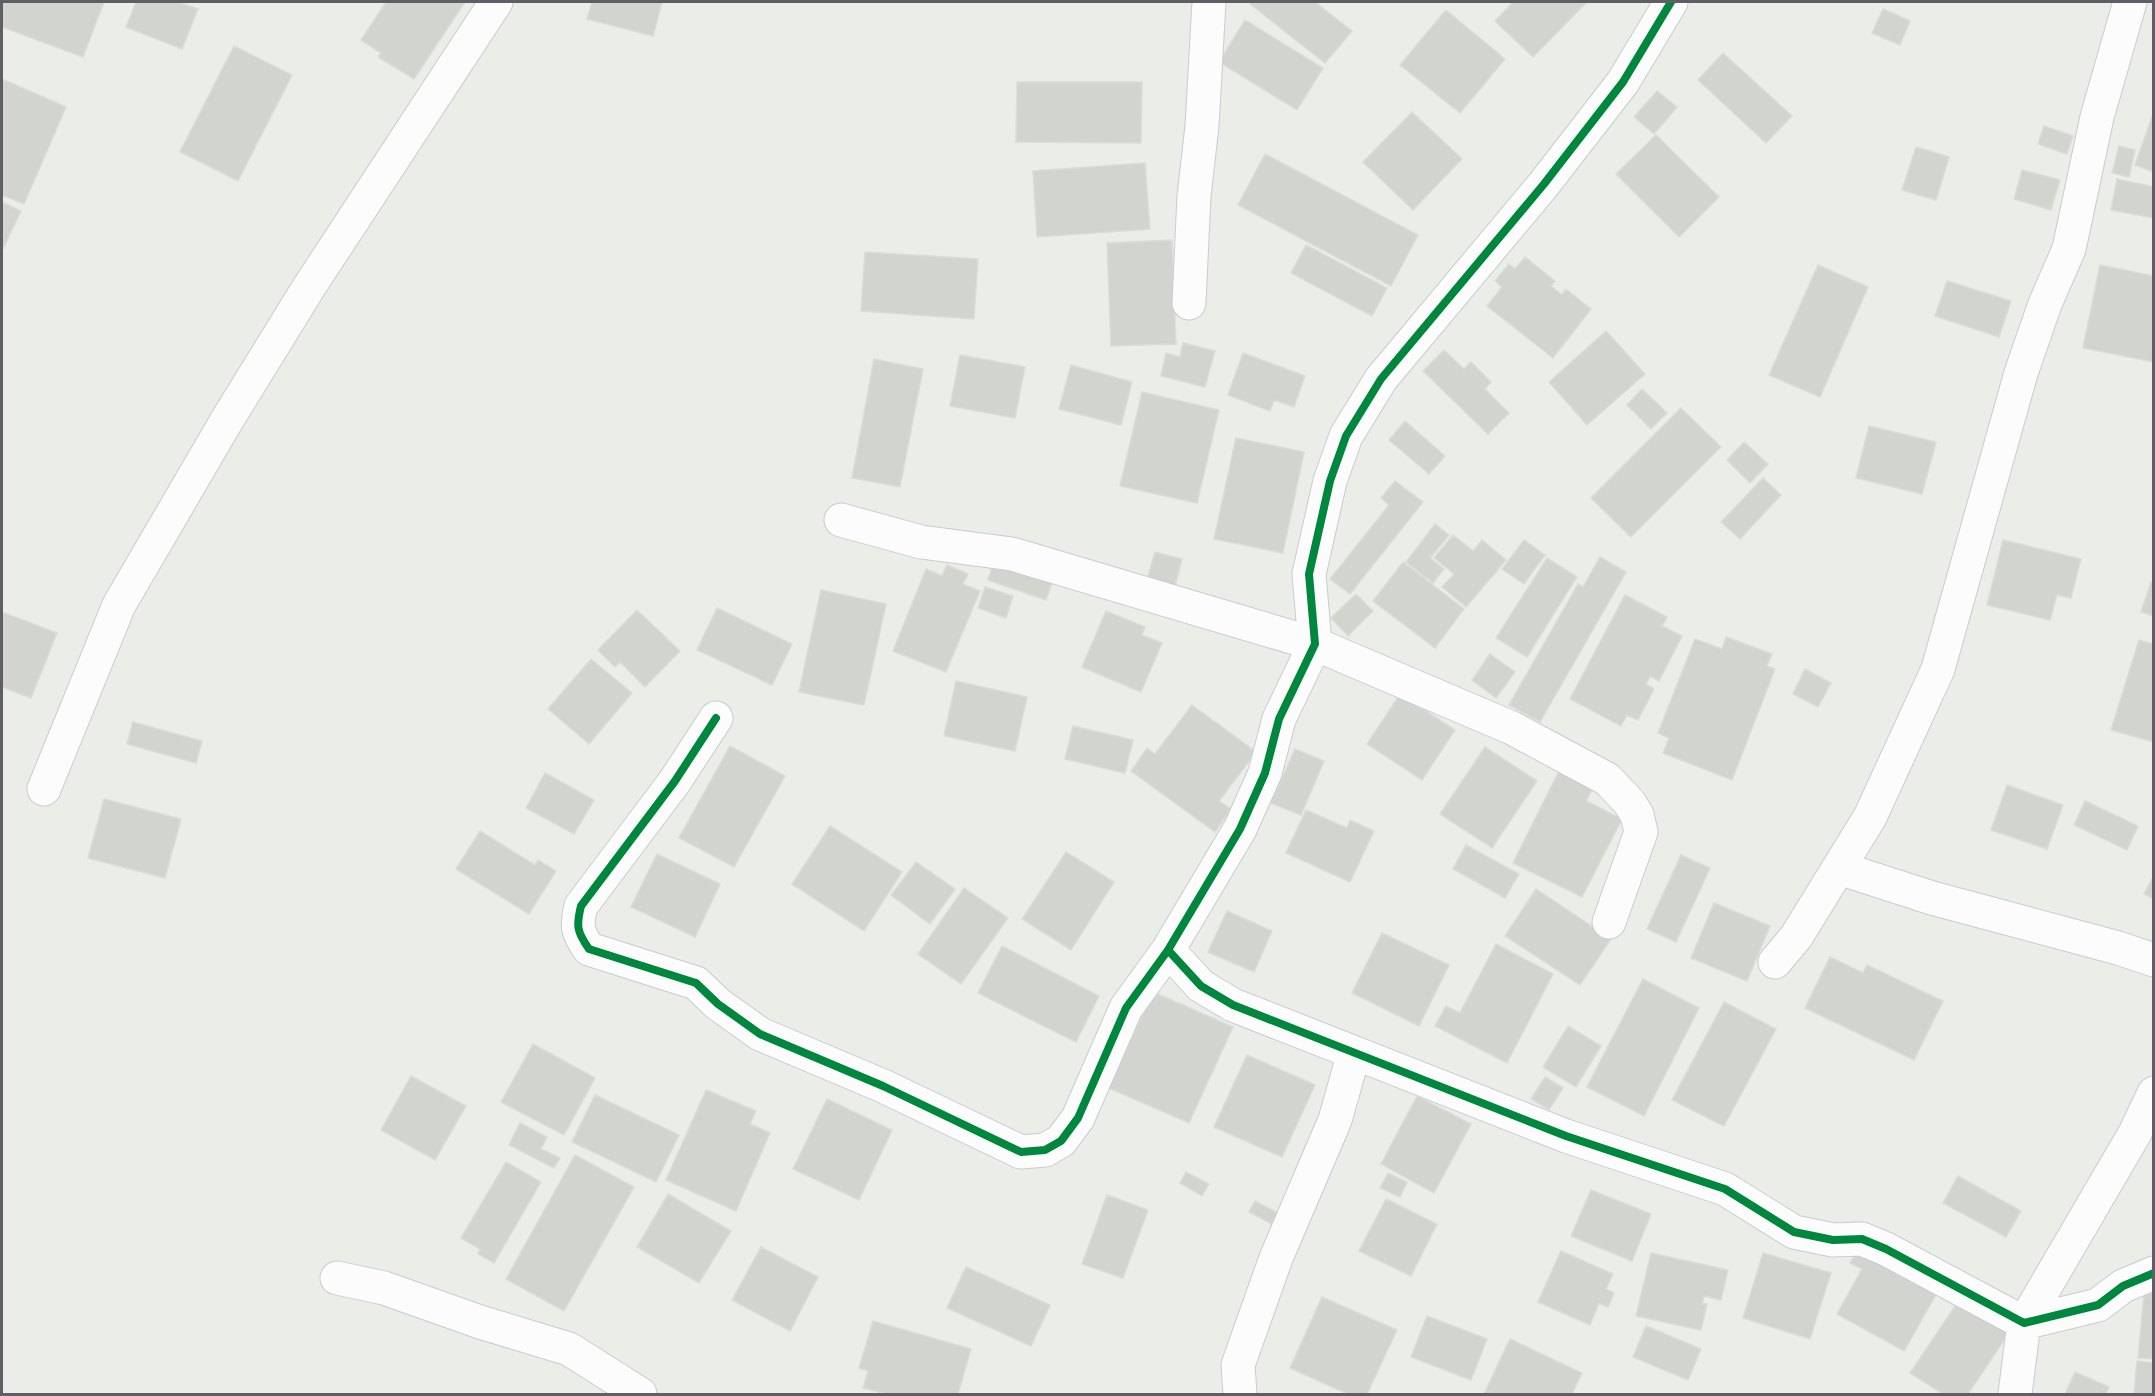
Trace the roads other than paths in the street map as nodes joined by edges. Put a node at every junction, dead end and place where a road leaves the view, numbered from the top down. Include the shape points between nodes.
1 (496, 2) edge
2 (1209, 2) edge
3 (1671, 2) edge
4 (2130, 2) edge
5 (1189, 303) dead end
6 (841, 520) dead end
7 (1315, 644) junction
8 (716, 718) dead end
9 (44, 789) dead end
10 (1839, 868) junction
11 (1609, 922) dead end
12 (1168, 950) junction
13 (2154, 960) edge
14 (1775, 962) dead end
15 (1354, 1053) junction
16 (2154, 1093) edge
17 (2154, 1273) edge
18 (337, 1278) dead end
19 (2024, 1323) junction
20 (640, 1395) edge
21 (1240, 1395) edge
22 (2015, 1395) edge

1 - 9 street via 309,287 119,604
2 - 5 street
3 - 7 street via 1623,82 1544,184 1381,379 1346,436 1330,481 1309,574
4 - 10 street via 2097,117 2069,249 2021,372 1938,669 1870,817
6 - 7 street via 921,542 1012,554
7 - 11 street via 1512,728 1607,779 1629,802 1641,832
7 - 12 street via 1279,719 1265,773 1240,830
8 - 12 street via 675,781 581,906 579,934 589,949 696,983 760,1034 883,1086 1021,1152 1045,1150 1061,1141 1078,1118 1126,1008
10 - 13 street
10 - 14 street via 1796,937
12 - 15 street via 1201,987 1233,1005
15 - 19 street via 1566,1136 1725,1189 1794,1232 1833,1240 1863,1239
15 - 21 street via 1335,1120 1276,1258 1238,1365
16 - 19 street via 2135,1133
17 - 19 street via 2123,1286 2098,1305
18 - 20 street via 384,1288 569,1349
19 - 22 street

